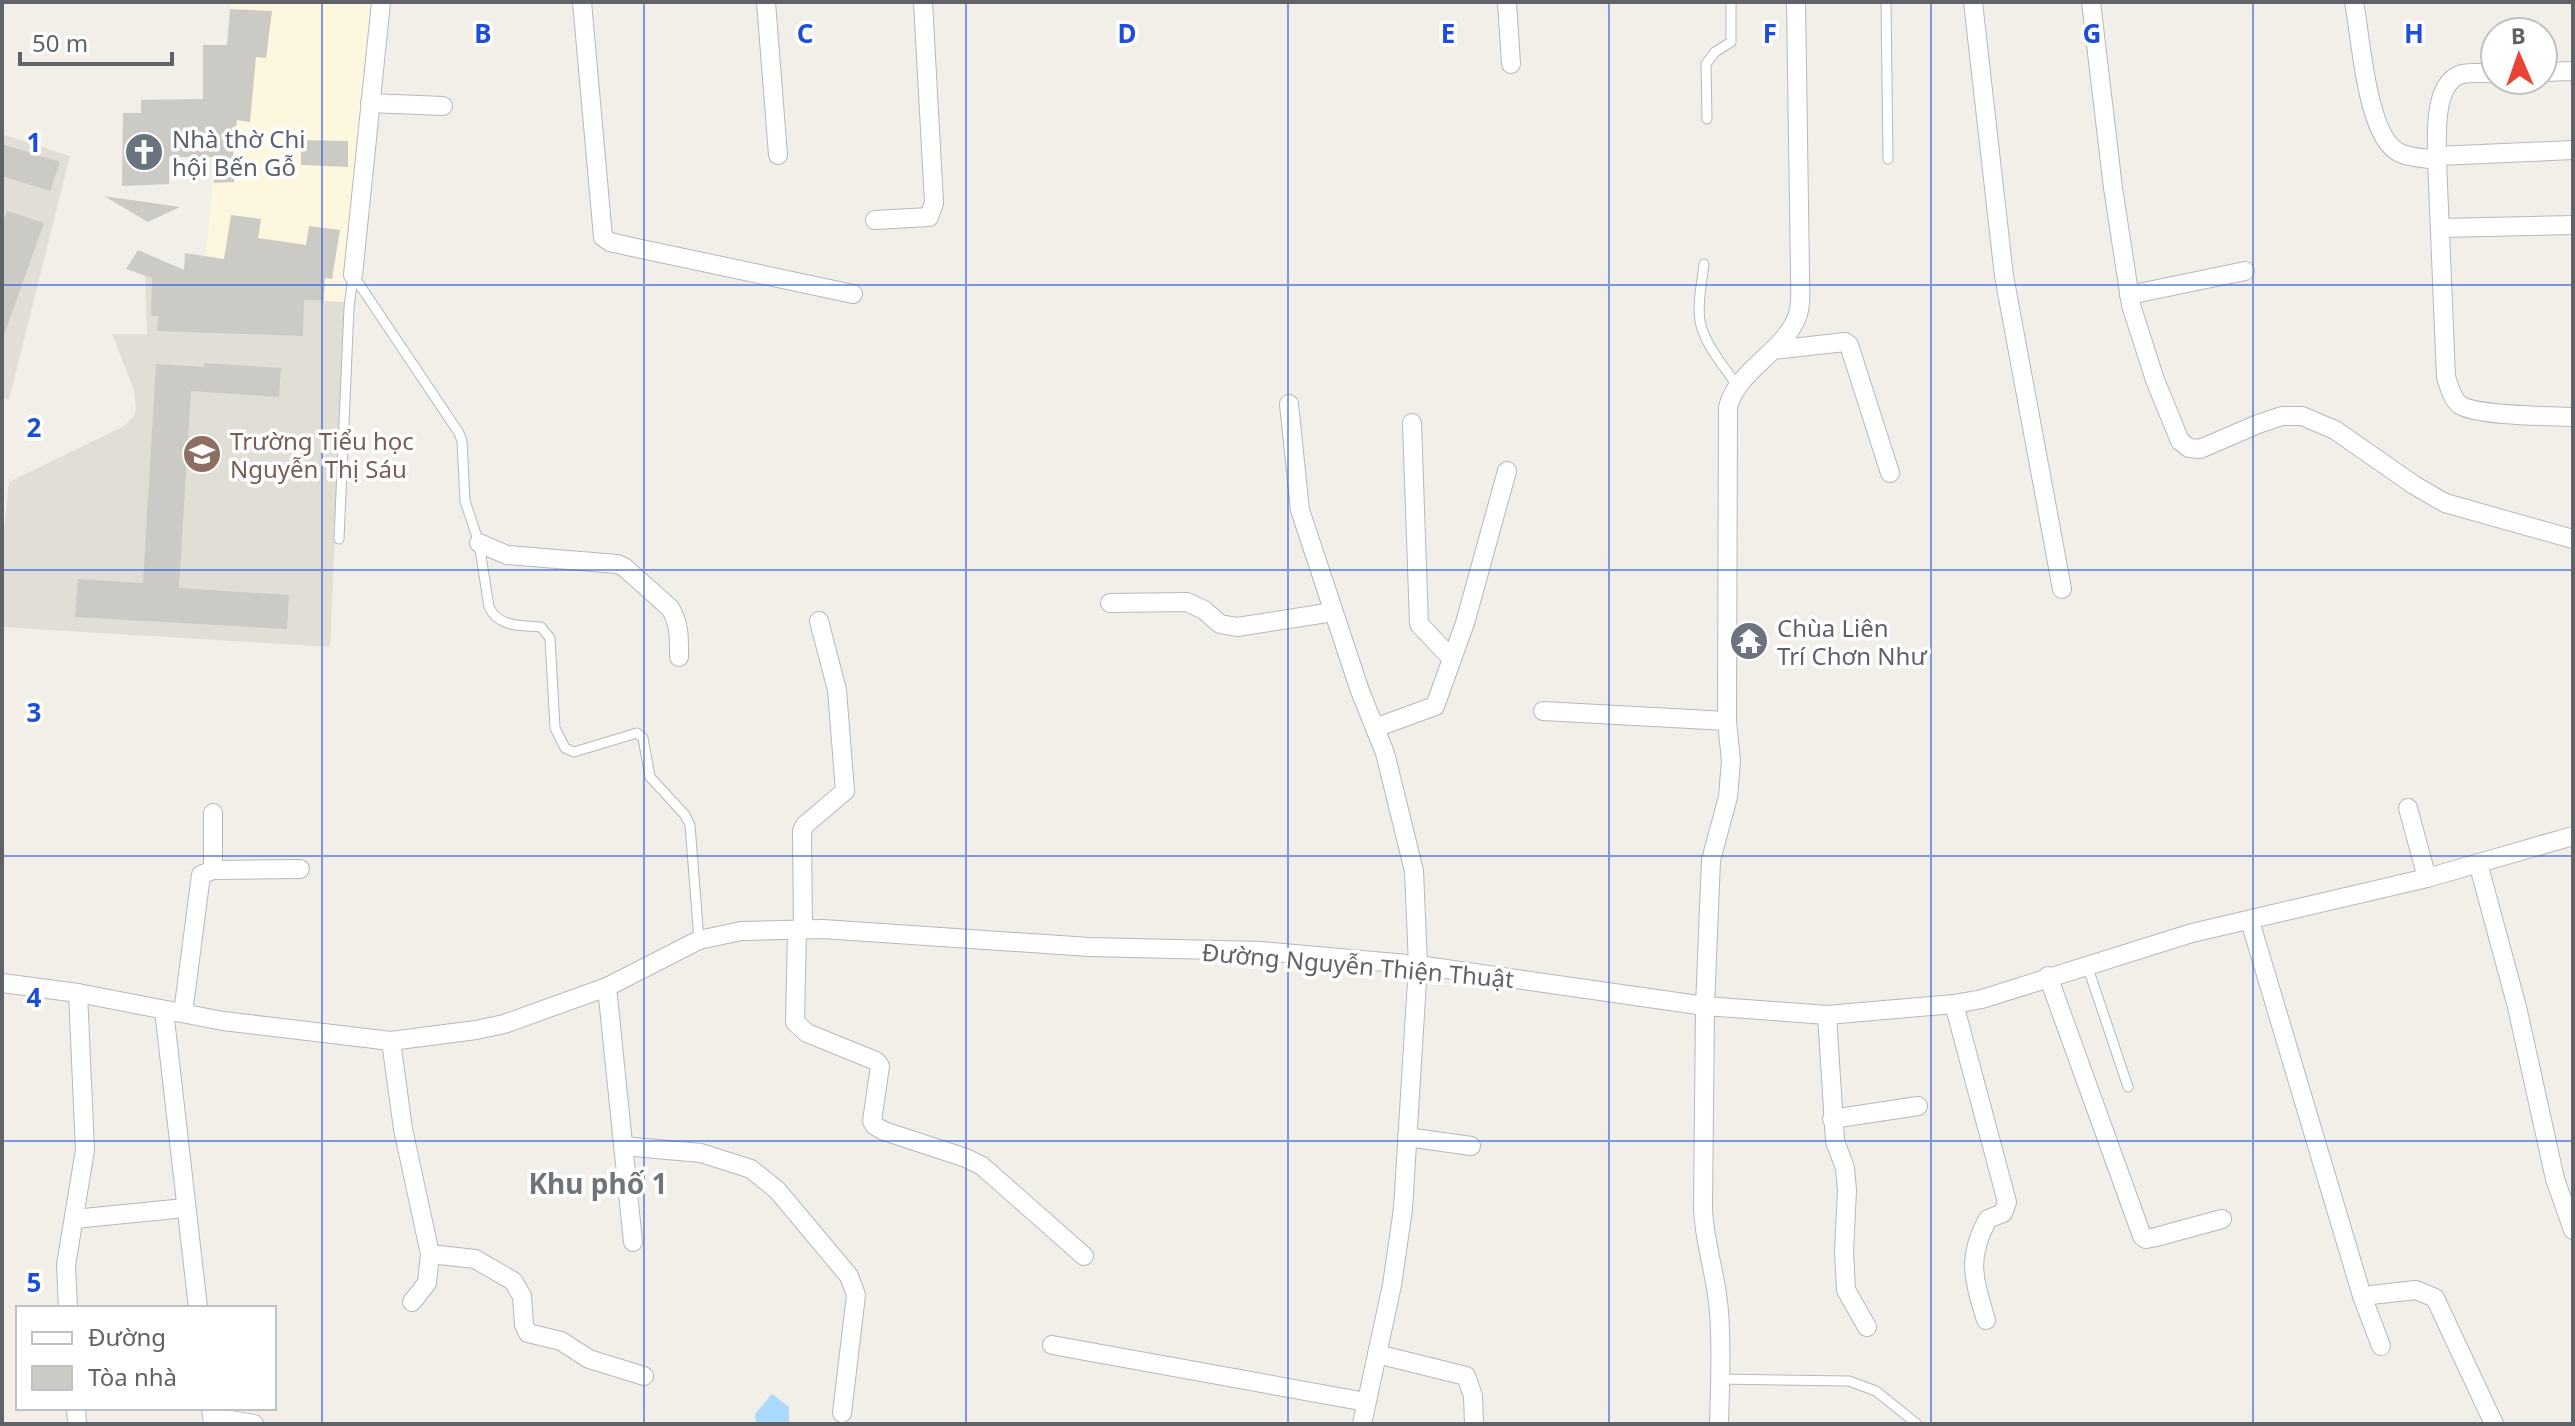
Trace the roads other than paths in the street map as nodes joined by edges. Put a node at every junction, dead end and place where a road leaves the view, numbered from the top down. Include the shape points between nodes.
1 (381, 2) edge
2 (582, 2) edge
3 (766, 2) edge
4 (923, 2) edge
5 (1507, 2) edge
6 (1731, 2) edge
7 (1796, 2) edge
8 (1886, 2) edge
9 (1973, 2) edge
10 (2091, 2) edge
11 (2354, 2) edge
12 (1511, 64) dead end
13 (2479, 74) edge
14 (370, 103) junction
15 (443, 106) dead end
16 (1707, 119) dead end
17 (2573, 150) edge
18 (778, 155) dead end
19 (2437, 158) junction
20 (1888, 159) dead end
21 (875, 220) dead end
22 (2573, 225) edge
23 (2440, 228) junction
24 (1704, 264) dead end
25 (2245, 271) dead end
26 (353, 275) junction
27 (853, 294) dead end
28 (2129, 295) junction
29 (1773, 350) junction
30 (1737, 386) junction
31 (1289, 404) dead end
32 (2573, 417) edge
33 (1412, 423) dead end
34 (1507, 471) dead end
35 (1890, 473) dead end
36 (339, 539) dead end
37 (2573, 539) edge
38 (479, 543) junction
39 (2062, 589) dead end
40 (1110, 603) dead end
41 (1333, 612) junction
42 (819, 621) dead end
43 (679, 657) dead end
44 (1452, 659) junction
45 (1543, 711) dead end
46 (1727, 721) junction
47 (1375, 728) junction
48 (2408, 808) dead end
49 (213, 813) dead end
50 (2573, 836) edge
51 (2478, 863) junction
52 (300, 869) dead end
53 (213, 870) junction
54 (2427, 878) junction
55 (2250, 921) junction
56 (800, 930) junction
57 (699, 940) junction
58 (1418, 965) junction
59 (2087, 965) junction
60 (2048, 976) junction
61 (2, 983) edge
62 (607, 987) junction
63 (78, 993) junction
64 (1954, 1004) junction
65 (1705, 1006) junction
66 (164, 1010) junction
67 (183, 1013) junction
68 (1827, 1015) junction
69 (391, 1041) junction
70 (2128, 1087) dead end
71 (1918, 1106) dead end
72 (1832, 1119) junction
73 (1407, 1137) junction
74 (623, 1146) junction
75 (1471, 1146) dead end
76 (185, 1208) junction
77 (74, 1219) junction
78 (2222, 1219) dead end
79 (2573, 1230) edge
80 (633, 1242) dead end
81 (430, 1254) junction
82 (1084, 1256) dead end
83 (2362, 1296) junction
84 (412, 1302) dead end
85 (68, 1306) edge
86 (198, 1306) edge
87 (1986, 1320) dead end
88 (1867, 1327) dead end
89 (1052, 1345) dead end
90 (2381, 1346) dead end
91 (1377, 1354) junction
92 (644, 1376) dead end
93 (1719, 1379) junction
94 (1366, 1402) junction
95 (842, 1413) dead end
96 (212, 1416) edge
97 (254, 1424) edge
98 (1362, 1424) edge
99 (1474, 1424) edge
100 (1719, 1424) edge
101 (1917, 1424) edge
102 (2494, 1424) edge

1 - 14 street
2 - 27 street via 603,237
3 - 18 street
4 - 21 street via 934,203 929,217
5 - 12 street
6 - 16 lane via 1731,42 1706,64
7 - 29 street via 1800,299 1797,317
8 - 20 lane
9 - 39 street via 2004,276
10 - 28 street
11 - 19 street via 2375,120 2385,139 2398,153
13 - 19 street via 2451,81 2440,104
14 - 15 street
14 - 26 street
17 - 19 street
19 - 23 street
22 - 23 street
23 - 32 street via 2446,377 2459,405
24 - 30 lane via 1700,322
25 - 28 street
26 - 36 lane
26 - 38 lane via 459,433 465,501
28 - 37 street via 2155,380 2180,441 2189,448 2200,449 2282,416 2302,416 2335,430 2445,503
29 - 30 street
29 - 35 street via 1849,345
30 - 46 street via 1727,424
31 - 41 street via 1300,510
33 - 44 street via 1419,624
34 - 44 street
38 - 43 street via 507,555 624,567 675,616
38 - 57 lane via 494,617 505,624 541,627 550,638 554,724 565,748 574,752 634,733 643,738 650,777 690,825
40 - 41 street via 1187,602 1220,624 1237,627
41 - 47 street
42 - 56 street via 837,690 845,791 802,831
44 - 47 street via 1435,706
45 - 46 street
46 - 65 street via 1730,773 1711,860
47 - 58 street via 1414,871
48 - 54 street
49 - 53 street
50 - 51 street, Đường Nguyễn Thiện Thuật
51 - 54 street, Đường Nguyễn Thiện Thuật
51 - 79 street via 2555,1179
52 - 53 street
53 - 67 street via 198,880
54 - 55 street, Đường Nguyễn Thiện Thuật
55 - 59 street, Đường Nguyễn Thiện Thuật
55 - 83 street
56 - 57 street, Đường Nguyễn Thiện Thuật via 741,931
56 - 58 street, Đường Nguyễn Thiện Thuật via 1261,951
56 - 82 street via 795,1022 807,1033 880,1066 875,1126 982,1166
57 - 62 street, Đường Nguyễn Thiện Thuật
58 - 65 street, Đường Nguyễn Thiện Thuật
58 - 73 street
59 - 60 street, Đường Nguyễn Thiện Thuật
59 - 70 lane
60 - 64 street, Đường Nguyễn Thiện Thuật
60 - 78 street via 2142,1236
61 - 63 street, Đường Nguyễn Thiện Thuật
62 - 69 street, Đường Nguyễn Thiện Thuật via 504,1024
62 - 74 street
63 - 66 street, Đường Nguyễn Thiện Thuật
63 - 77 street via 85,1150
64 - 68 street, Đường Nguyễn Thiện Thuật
64 - 87 street via 2007,1202 2003,1213 1988,1219 1974,1252 1975,1282
65 - 68 street, Đường Nguyễn Thiện Thuật
65 - 93 street via 1704,1233 1720,1314
66 - 67 street, Đường Nguyễn Thiện Thuật
66 - 76 street
67 - 69 street, Đường Nguyễn Thiện Thuật
68 - 72 street
69 - 81 street via 403,1129
71 - 72 street
72 - 88 street via 1847,1190 1846,1290
73 - 75 street
73 - 91 street via 1403,1209
74 - 80 street
74 - 95 street via 701,1153 751,1169 777,1190 849,1276 856,1295
76 - 77 street
76 - 86 street
77 - 85 street via 66,1265
81 - 84 street via 427,1283
81 - 92 street via 475,1259 513,1281 522,1296 528,1333
83 - 90 street
83 - 102 street via 2416,1290 2435,1298
89 - 94 street
91 - 94 street
91 - 99 street via 1466,1376
93 - 100 street
93 - 101 lane via 1849,1381 1876,1391
94 - 98 street
96 - 97 street

